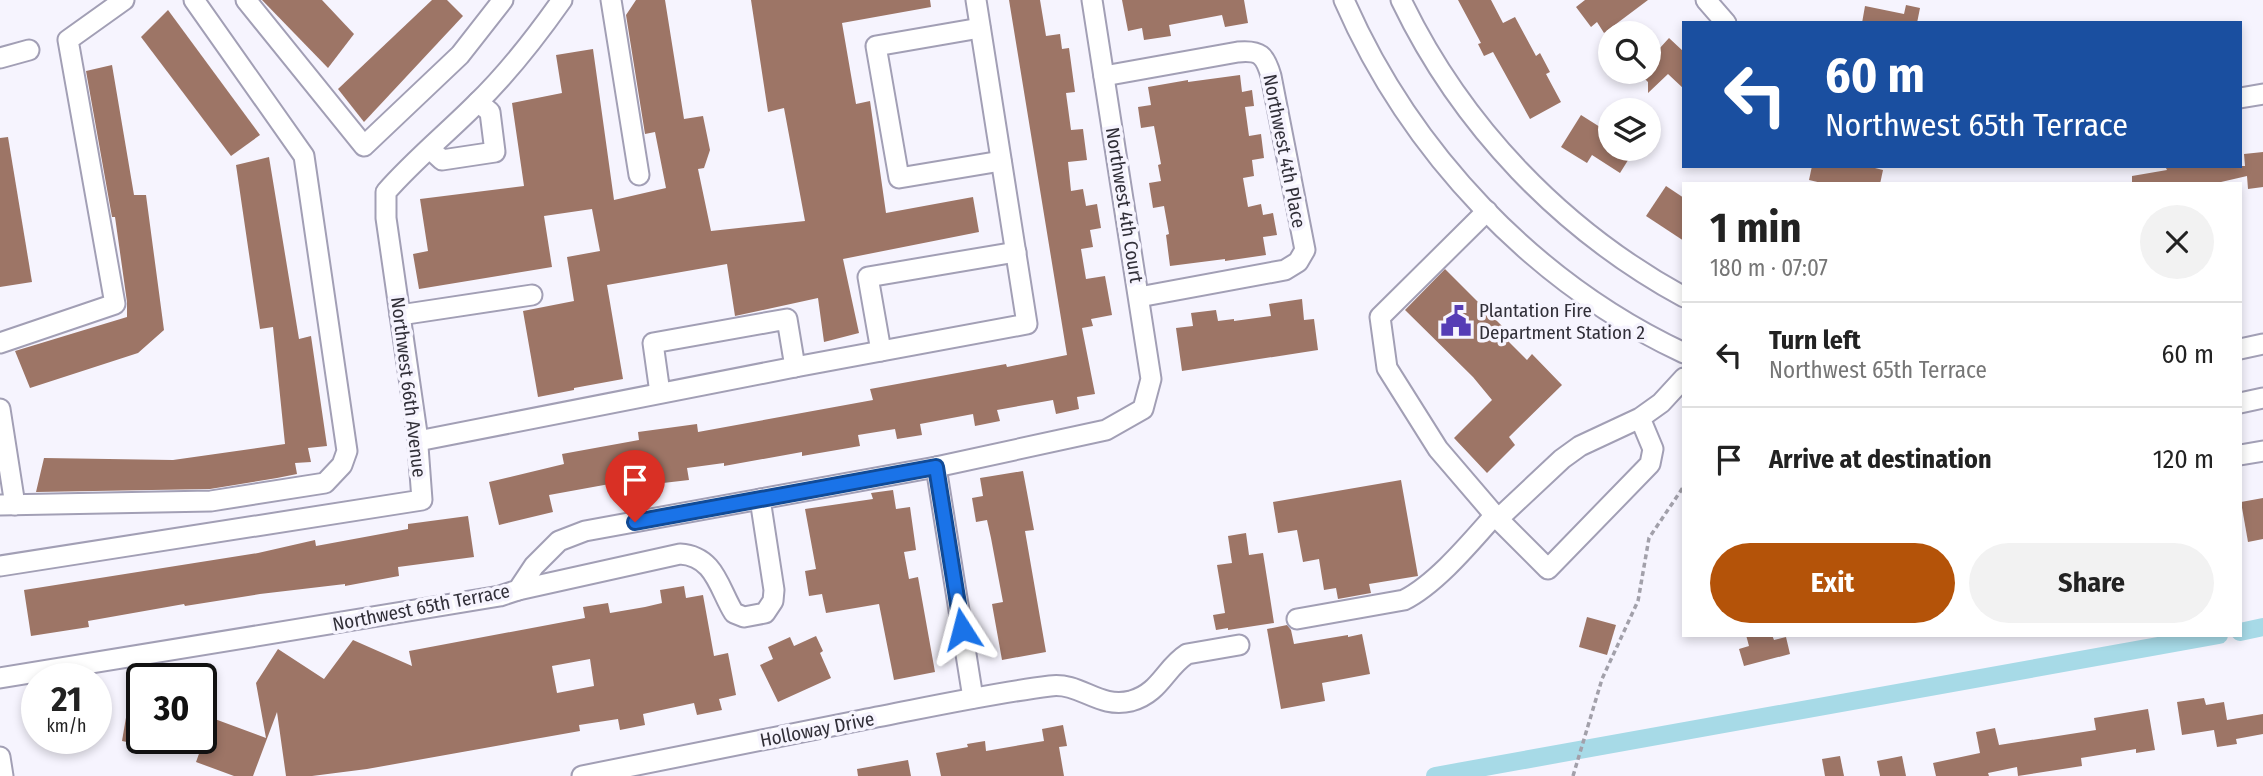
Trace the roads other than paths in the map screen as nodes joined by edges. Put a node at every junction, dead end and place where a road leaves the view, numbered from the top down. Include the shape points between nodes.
1 (124, 0) edge
2 (194, 0) edge
3 (246, 0) edge
4 (503, 0) edge
5 (562, 0) edge
6 (611, 0) edge
7 (976, 0) edge
8 (1092, 0) edge
9 (1344, 0) edge
10 (1401, 0) edge
11 (1706, 0) edge
12 (1724, 21) edge
13 (980, 28) junction
14 (29, 50) dead end
15 (0, 58) edge
16 (1104, 76) junction
17 (2263, 94) edge
18 (2242, 98) edge
19 (478, 102) junction
20 (430, 149) junction
21 (1002, 161) junction
22 (639, 175) dead end
23 (1488, 211) junction
24 (1016, 252) junction
25 (532, 295) dead end
26 (1682, 295) edge
27 (1139, 297) junction
28 (400, 316) junction
29 (0, 343) edge
30 (2263, 344) edge
31 (2242, 349) edge
32 (881, 351) junction
33 (1682, 352) edge
34 (795, 367) junction
35 (1682, 380) edge
36 (660, 393) junction
37 (2263, 398) edge
38 (2242, 402) edge
39 (0, 409) edge
40 (1143, 409) joint
41 (1640, 418) junction
42 (418, 441) junction
43 (2263, 451) edge
44 (2242, 455) edge
45 (936, 467) junction
46 (760, 499) junction
47 (7, 505) edge
48 (1496, 517) junction
49 (0, 566) edge
50 (518, 590) junction
51 (1297, 619) dead end
52 (1239, 645) dead end
53 (0, 678) edge
54 (973, 698) junction
55 (0, 757) edge
56 (3, 776) edge
57 (582, 776) edge

1 - 29 street via 68,40 116,304
2 - 47 street via 304,156 347,451 342,465 326,483 211,501
3 - 4 street via 364,146 460,55
5 - 19 street, Northwest 66th Avenue via 538,35
6 - 22 street
7 - 13 street
8 - 16 street, Northwest 4th Court
9 - 23 street via 1397,99 1423,137
10 - 26 street via 1454,90 1514,166 1585,231 1648,277
11 - 12 street
13 - 21 street
13 - 21 street via 876,46 899,178
14 - 15 street
16 - 27 street, Northwest 4th Court
16 - 27 street, Northwest 4th Place via 1250,50 1261,54 1271,76 1305,250 1298,262 1285,270
17 - 18 street
19 - 20 street, Northwest 66th Avenue
19 - 20 street via 490,112 495,152 442,160
20 - 28 street, Northwest 66th Avenue via 386,192
21 - 24 street
23 - 33 street via 1564,282 1627,324
23 - 48 street via 1380,317 1387,368 1438,449
24 - 32 street via 1027,324
24 - 32 street via 868,277
25 - 28 street
27 - 40 street, Northwest 4th Court via 1151,379
28 - 42 street, Northwest 66th Avenue
30 - 31 street
32 - 34 street
34 - 36 street
34 - 36 street via 787,319 653,342
35 - 41 street
36 - 42 street
37 - 38 street
39 - 47 street
40 - 45 street, Northwest 65th Terrace via 1106,430
41 - 48 street via 1580,446
41 - 48 street via 1653,449 1650,464 1548,569
42 - 49 street, Northwest 66th Avenue via 422,499
43 - 44 street
45 - 46 street, Northwest 65th Terrace
45 - 54 street
46 - 50 street, Northwest 65th Terrace via 568,537 534,566
46 - 50 street via 774,590 765,613 744,617 734,613 713,572 696,557 680,554
48 - 51 street via 1417,594
50 - 53 street, Northwest 65th Terrace
52 - 54 street, Holloway Drive via 1187,654 1146,695 1122,703 1107,703 1068,686
54 - 57 street, Holloway Drive
55 - 56 street

